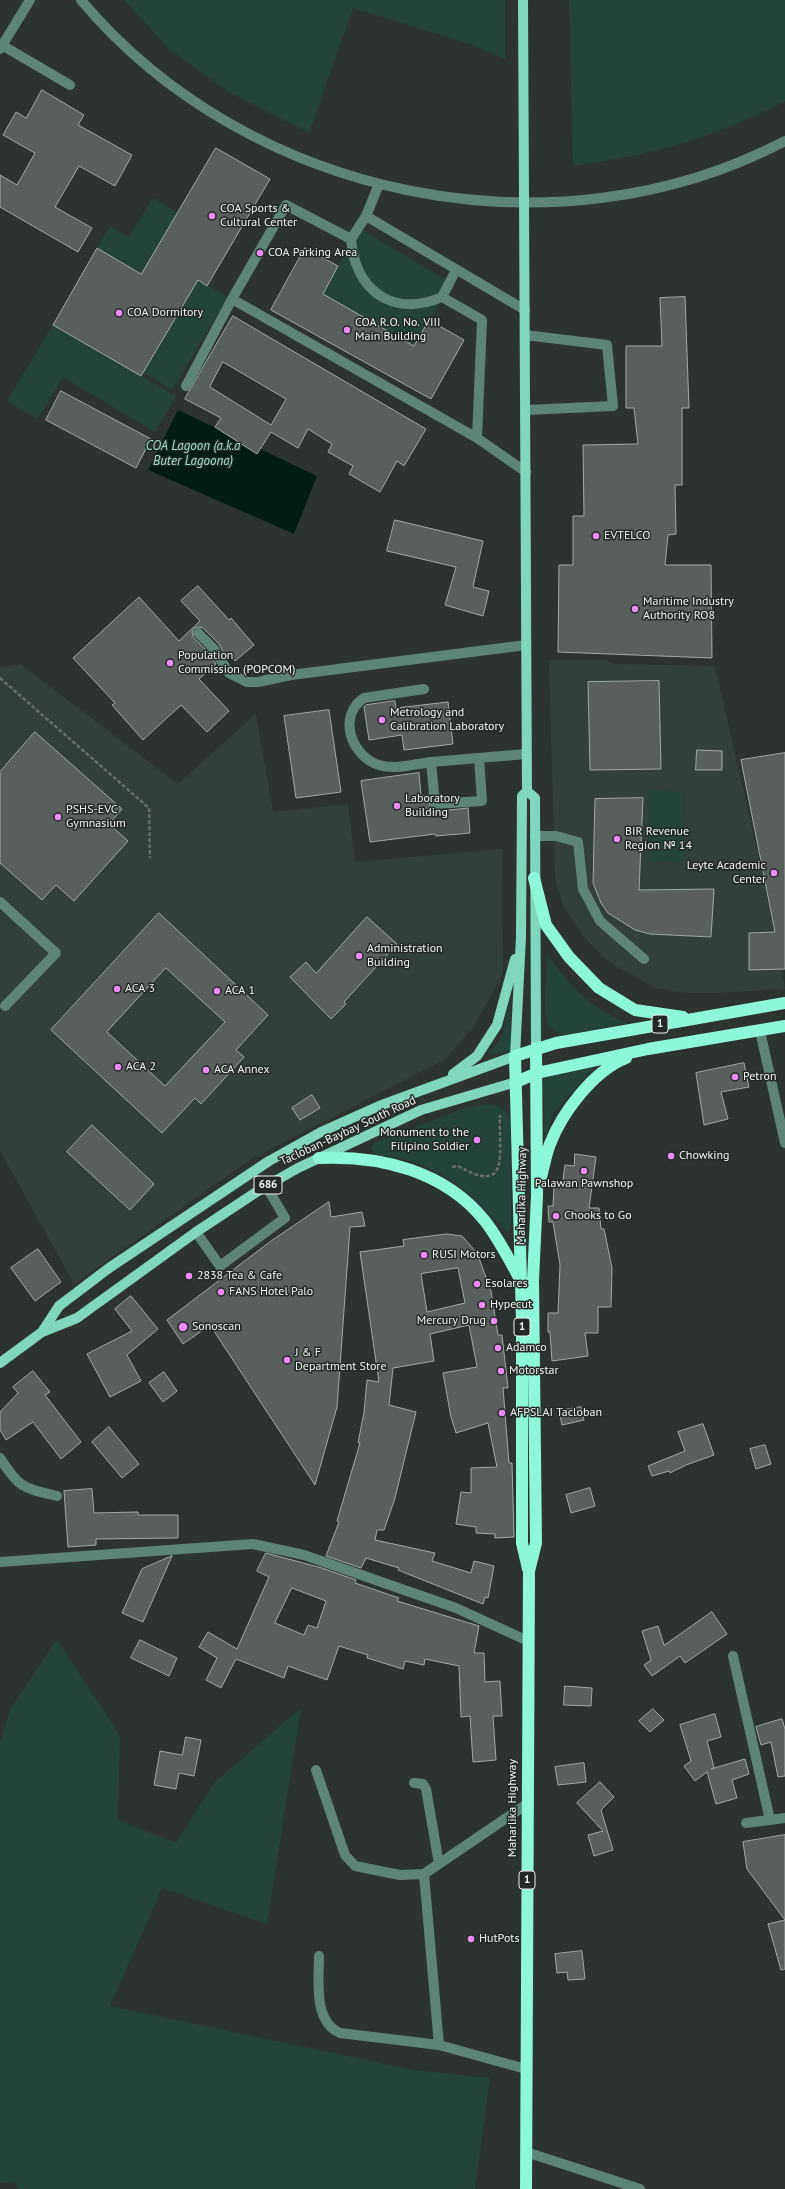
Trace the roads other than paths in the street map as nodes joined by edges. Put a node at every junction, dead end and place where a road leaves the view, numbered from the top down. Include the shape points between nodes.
1 (30, 0) edge
2 (80, 0) edge
3 (523, 0) edge
4 (1, 46) edge
5 (70, 85) dead end
6 (785, 141) edge
7 (379, 184) junction
8 (526, 203) junction
9 (366, 216) junction
10 (351, 239) junction
11 (456, 270) junction
12 (442, 297) junction
13 (232, 299) junction
14 (525, 310) junction
15 (525, 335) junction
16 (186, 386) dead end
17 (526, 410) junction
18 (477, 438) junction
19 (526, 472) junction
20 (198, 633) dead end
21 (526, 645) junction
22 (424, 689) dead end
23 (526, 754) junction
24 (478, 758) junction
25 (431, 762) junction
26 (527, 791) junction
27 (534, 836) junction
28 (534, 878) junction
29 (0, 902) edge
30 (521, 938) junction
31 (644, 959) dead end
32 (785, 1003) edge
33 (5, 1006) dead end
34 (693, 1018) junction
35 (785, 1026) edge
36 (760, 1031) junction
37 (536, 1048) junction
38 (648, 1049) junction
39 (516, 1056) junction
40 (537, 1073) junction
41 (445, 1080) junction
42 (516, 1082) junction
43 (785, 1143) edge
44 (319, 1158) junction
45 (266, 1186) junction
46 (536, 1196) junction
47 (196, 1232) junction
48 (522, 1283) junction
49 (42, 1332) junction
50 (0, 1363) edge
51 (0, 1458) edge
52 (57, 1496) dead end
53 (0, 1562) edge
54 (529, 1571) junction
55 (528, 1641) junction
56 (733, 1656) dead end
57 (316, 1770) dead end
58 (414, 1783) dead end
59 (527, 1804) junction
60 (785, 1818) edge
61 (770, 1820) junction
62 (746, 1823) dead end
63 (439, 1864) junction
64 (424, 1874) junction
65 (319, 1956) dead end
66 (439, 2045) junction
67 (526, 2069) junction
68 (526, 2152) junction
69 (526, 2189) edge
70 (640, 2189) edge

1 - 4 street
2 - 7 street via 124,45 161,77 243,131 332,170
3 - 8 main road, 686
4 - 5 street
6 - 8 street via 725,168 676,183 627,194 577,201
7 - 8 street via 434,196
7 - 9 street
8 - 14 main road, 686
9 - 10 street
9 - 11 street
10 - 12 street via 355,266 363,280 378,296 419,304
10 - 13 street via 286,205
11 - 12 street
11 - 14 street
12 - 18 street via 482,320
13 - 16 street
13 - 18 street
14 - 15 main road, 686
15 - 17 main road, 686
15 - 17 street via 607,345 613,406
17 - 19 main road, 686
18 - 19 street
19 - 21 main road, 686
20 - 21 street via 214,649 229,673 247,682
21 - 23 main road, 686
22 - 25 street via 364,698 351,711 349,729 353,742 363,756 381,765
23 - 24 street
23 - 26 main road, 686
24 - 25 street
24 - 25 street via 482,801 435,804
26 - 27 main road, 686 via 534,798
26 - 30 main road, 686 via 522,796
27 - 28 main road, 686
27 - 31 street via 556,836 578,842 583,889 600,921
28 - 34 highway via 546,925 569,957 599,988 635,1010
28 - 37 main road, 686
29 - 33 street via 56,953
30 - 39 main road, 686
30 - 41 main road, 686 via 498,1025 477,1056
32 - 34 highway, 1
34 - 37 highway, 1
35 - 36 highway, 1
36 - 38 highway, 1
36 - 43 street
37 - 39 highway
37 - 40 highway, Maharlika Highway
38 - 40 highway, 1
38 - 46 highway, 1 via 619,1061 592,1082 571,1106 550,1145
39 - 41 main road, 686
39 - 42 highway, Maharlika Highway
40 - 42 highway
40 - 46 highway, Maharlika Highway / 1
41 - 49 main road, Tacloban-Baybay South Road / 686 via 321,1132 245,1176 109,1268 59,1306
42 - 44 main road, Tacloban-Baybay South Road / 686 via 421,1110
42 - 48 highway, Maharlika Highway / 1
44 - 45 main road, Tacloban-Baybay South Road / 686
44 - 48 highway, 686 via 349,1156 404,1167 432,1177 458,1195 484,1220
45 - 47 main road, Tacloban-Baybay South Road / 686
45 - 47 street via 285,1218 220,1266
46 - 54 highway, Maharlika Highway / 1 via 533,1280 536,1542
47 - 49 main road, Tacloban-Baybay South Road / 686 via 77,1318
48 - 54 highway, Maharlika Highway / 1 via 522,1543
49 - 50 main road, Tacloban-Baybay South Road / 686
51 - 52 street via 10,1475 26,1489
53 - 55 street via 253,1544 304,1555 456,1608
54 - 55 highway, Maharlika Highway / 1
55 - 59 highway, Maharlika Highway / 1
56 - 61 street
57 - 64 street via 345,1855 355,1866 400,1875
58 - 63 street via 423,1784 426,1789
59 - 63 street
59 - 67 highway, Maharlika Highway / 1
60 - 61 street
61 - 62 street
63 - 64 street
64 - 66 street
65 - 66 street via 320,2000 324,2020 331,2029
66 - 67 street
67 - 68 highway, Maharlika Highway / 1
68 - 69 highway, Maharlika Highway / 1
68 - 70 street

